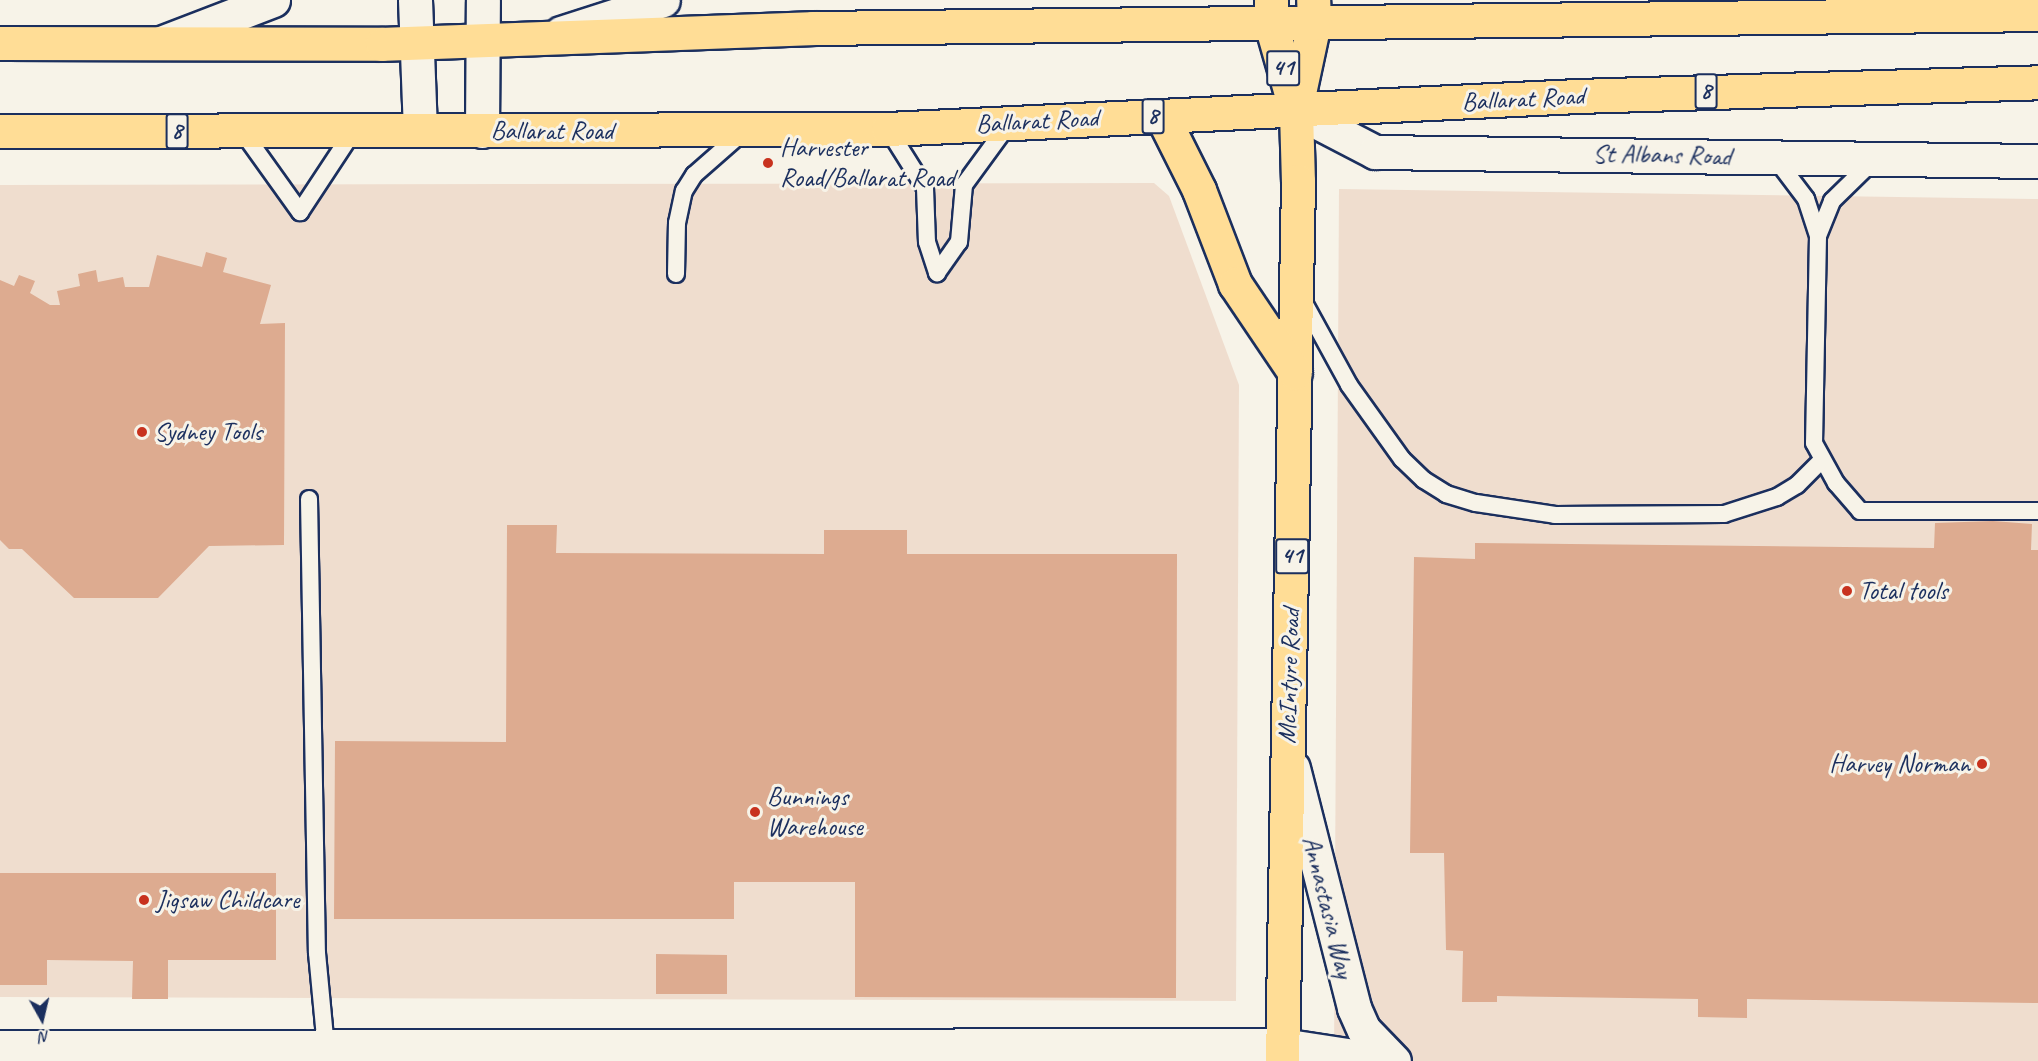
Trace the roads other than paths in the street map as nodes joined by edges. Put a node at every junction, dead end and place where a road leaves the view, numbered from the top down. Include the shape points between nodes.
1 (273, 0) edge
2 (415, 0) edge
3 (483, 0) edge
4 (663, 0) edge
5 (1688, 8) edge
6 (1313, 11) edge
7 (1271, 12) edge
8 (2038, 14) edge
9 (539, 40) junction
10 (482, 41) junction
11 (416, 42) junction
12 (0, 43) edge
13 (159, 43) junction
14 (2038, 82) edge
15 (1296, 111) junction
16 (1162, 116) junction
17 (1011, 122) junction
18 (888, 129) junction
19 (354, 130) junction
20 (420, 130) junction
21 (745, 130) junction
22 (0, 131) edge
23 (242, 131) junction
24 (482, 131) junction
25 (1775, 158) junction
26 (1875, 159) junction
27 (2038, 161) edge
28 (1818, 236) junction
29 (676, 274) dead end
30 (1299, 292) junction
31 (1295, 373) junction
32 (1821, 461) junction
33 (309, 499) dead end
34 (2038, 511) edge
35 (1286, 740) junction
36 (326, 1047) junction
37 (21, 1052) edge
38 (1282, 1053) edge
39 (451, 1054) edge
40 (1385, 1061) edge
41 (1394, 1061) edge

1 - 13 street
2 - 11 street
3 - 10 street
4 - 9 street
5 - 6 main road
5 - 8 main road
6 - 7 main road
6 - 15 main road, 41
7 - 9 main road
7 - 15 main road, 41
9 - 10 main road
10 - 11 main road
10 - 24 street
11 - 13 main road
11 - 20 street
12 - 13 main road
14 - 15 main road, Ballarat Road / 8 via 1577,96
15 - 16 main road, Ballarat Road / 8
15 - 25 street, St Albans Road via 1375,152
15 - 30 main road, McIntyre Road / 41
16 - 17 main road, Ballarat Road / 8
16 - 31 main road via 1199,190 1235,284
17 - 18 main road, Ballarat Road / 8
17 - 18 lane via 964,185 959,242 937,273 927,242 925,188
18 - 21 main road, Ballarat Road / 8
19 - 20 main road, Ballarat Road / 8
19 - 23 main road, Ballarat Road / 8
19 - 23 lane via 300,212
20 - 24 main road, Ballarat Road / 8
21 - 24 main road, Ballarat Road / 8
21 - 29 lane via 694,175 684,191 677,223
22 - 23 main road, Ballarat Road / 8
25 - 26 street, St Albans Road
25 - 28 lane via 1806,199
26 - 27 street, St Albans Road
26 - 28 lane via 1832,201
28 - 32 lane via 1814,434
30 - 31 main road, McIntyre Road / 41
30 - 32 lane via 1349,385 1402,459 1424,480 1466,500 1505,510 1555,515 1724,514 1777,497 1797,485
31 - 35 main road, McIntyre Road / 41
32 - 34 lane via 1860,512
33 - 36 lane via 317,953
35 - 38 main road, McIntyre Road / 41
35 - 41 street, Annastasia Way via 1354,1008 1364,1030
36 - 37 street
36 - 39 street
38 - 39 street
38 - 40 street

